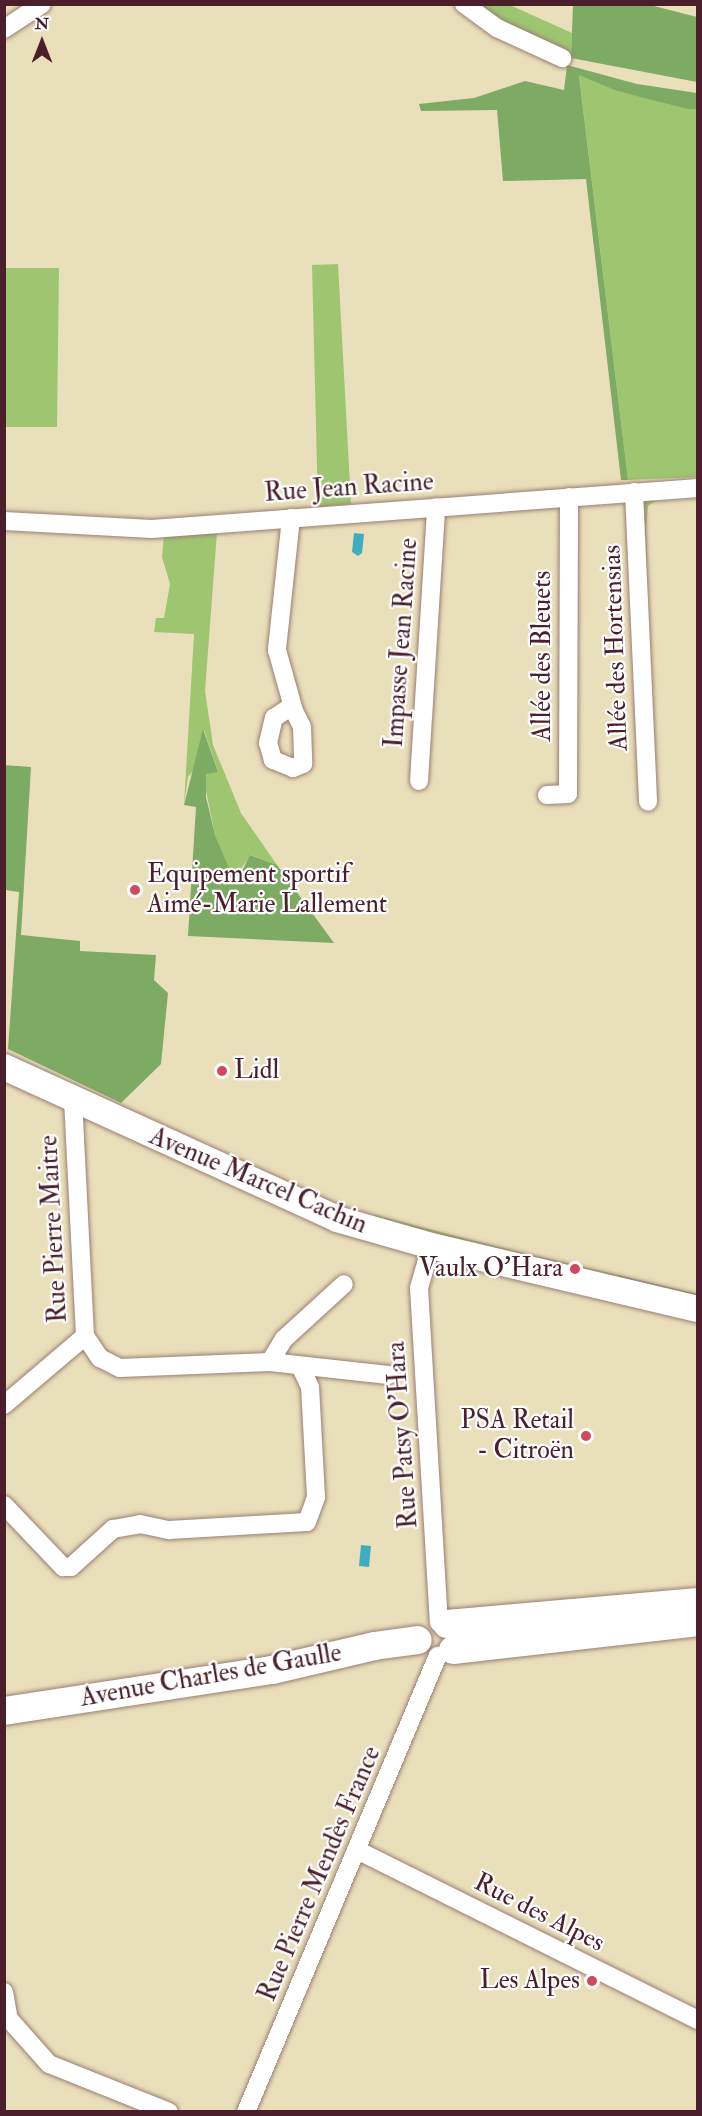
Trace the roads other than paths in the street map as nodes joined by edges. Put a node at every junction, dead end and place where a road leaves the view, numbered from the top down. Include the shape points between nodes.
1 (42, 4) edge
2 (464, 4) edge
3 (4, 29) edge
4 (562, 58) dead end
5 (698, 488) edge
6 (634, 492) junction
7 (569, 497) junction
8 (436, 508) junction
9 (291, 518) junction
10 (4, 521) edge
11 (292, 706) dead end
12 (419, 781) dead end
13 (547, 795) dead end
14 (648, 802) dead end
15 (4, 1067) edge
16 (73, 1100) junction
17 (431, 1246) junction
18 (344, 1284) dead end
19 (698, 1309) edge
20 (84, 1336) junction
21 (270, 1362) junction
22 (300, 1366) junction
23 (387, 1375) dead end
24 (4, 1405) edge
25 (4, 1504) edge
26 (698, 1602) edge
27 (698, 1622) edge
28 (439, 1639) junction
29 (4, 1711) edge
30 (359, 1851) junction
31 (4, 1992) edge
32 (698, 2020) edge
33 (169, 2112) edge
34 (246, 2112) edge

1 - 3 street
2 - 4 street via 497,28
5 - 6 street, Rue Jean Racine
6 - 7 street, Rue Jean Racine
6 - 14 street, Allée des Hortensias
7 - 8 street, Rue Jean Racine
7 - 13 street, Allée des Bleuets via 568,794
8 - 9 street, Rue Jean Racine
8 - 12 street, Impasse Jean Racine
9 - 10 street, Rue Jean Racine via 152,529
9 - 11 street via 277,650
15 - 16 street, Avenue Marcel Cachin
16 - 17 street, Avenue Marcel Cachin via 298,1204
16 - 20 street, Rue Pierre Maitre
17 - 19 street, Avenue Marcel Cachin
17 - 28 street, Rue Patsy O'Hara via 419,1288
18 - 21 street via 284,1339
20 - 21 street, Rue Pierre Maitre via 100,1359 120,1368
20 - 24 street
21 - 22 street, Rue Pierre Maitre
22 - 23 street, Rue Pierre Maitre
22 - 25 street via 310,1387 316,1497 308,1522 169,1530 140,1524 113,1529 71,1567 63,1567
26 - 28 main road, Avenue Charles de Gaulle
27 - 28 main road, Avenue Charles de Gaulle
28 - 29 main road, Avenue Charles de Gaulle via 374,1646 272,1670
28 - 30 street, Rue Pierre Mendès France
30 - 32 street, Rue des Alpes
30 - 34 street, Rue Pierre Mendès France
31 - 33 street via 9,2019 49,2064

